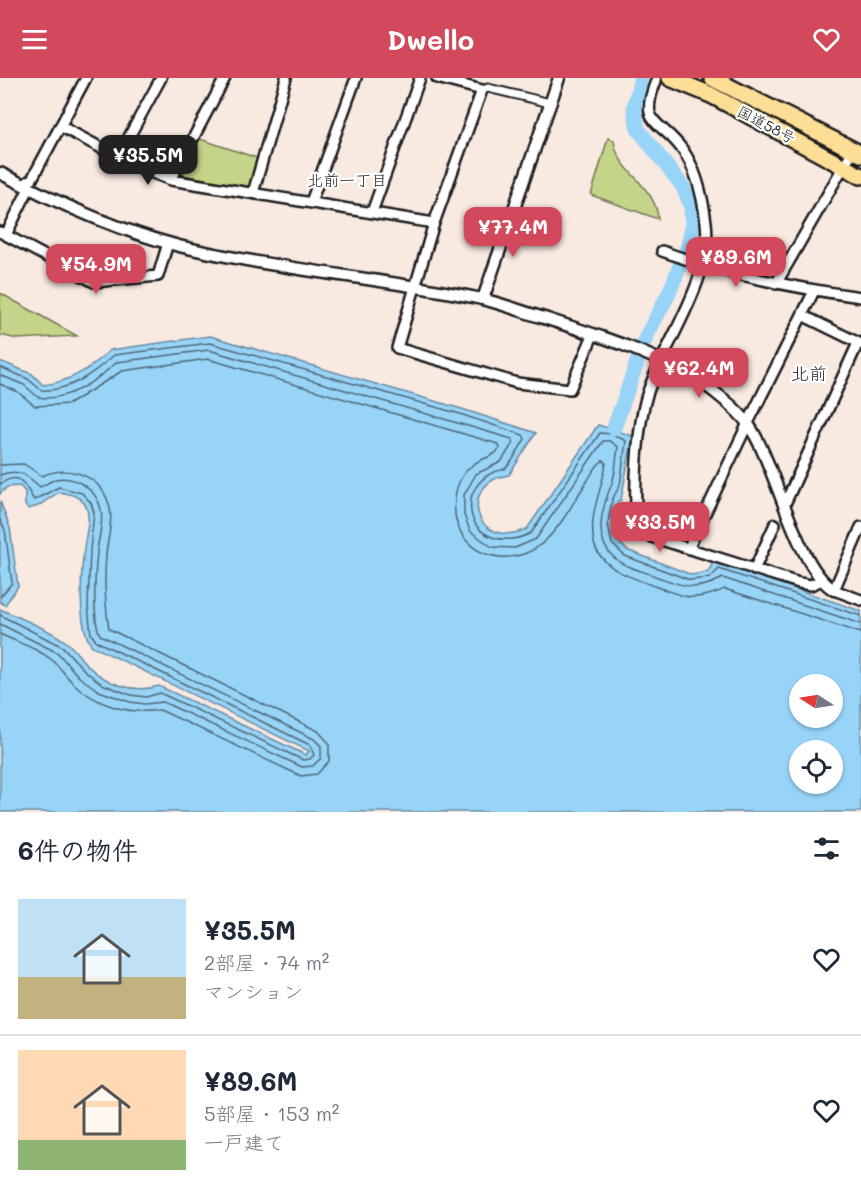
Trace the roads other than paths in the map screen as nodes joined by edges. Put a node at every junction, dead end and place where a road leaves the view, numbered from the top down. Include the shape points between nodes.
1 (86, 78) edge
2 (161, 78) edge
3 (225, 78) edge
4 (286, 78) edge
5 (356, 78) edge
6 (420, 78) edge
7 (437, 78) edge
8 (559, 78) edge
9 (712, 78) edge
10 (663, 79) edge
11 (482, 90) junction
12 (550, 103) junction
13 (60, 126) junction
14 (857, 152) edge
15 (118, 157) junction
16 (844, 167) junction
17 (0, 173) edge
18 (861, 176) edge
19 (171, 180) junction
20 (26, 187) junction
21 (253, 193) junction
22 (311, 202) junction
23 (372, 212) junction
24 (434, 223) junction
25 (3, 234) edge
26 (168, 243) junction
27 (662, 251) dead end
28 (700, 265) junction
29 (776, 284) junction
30 (415, 288) junction
31 (814, 291) junction
32 (861, 297) edge
33 (483, 299) junction
34 (802, 315) junction
35 (594, 334) junction
36 (860, 343) edge
37 (659, 360) junction
38 (748, 423) junction
39 (784, 506) junction
40 (775, 524) dead end
41 (861, 527) edge
42 (689, 548) junction
43 (754, 570) junction
44 (822, 580) junction
45 (834, 590) junction
46 (861, 600) edge

1 - 13 street
2 - 15 street
3 - 19 street
4 - 21 street
5 - 22 street
6 - 23 street
7 - 11 street
8 - 12 street
9 - 14 highway, 国道58号
10 - 16 highway, 国道58号 via 711,95
10 - 28 street via 649,98 652,118 681,148 699,191 706,233
11 - 12 street via 488,87
11 - 24 street
12 - 33 street
13 - 15 street
13 - 20 street
14 - 16 street
15 - 19 street
16 - 18 highway, 国道58号
16 - 29 street
17 - 20 street
19 - 21 street
20 - 25 street
20 - 26 street via 76,210
21 - 22 street
22 - 23 street
23 - 24 street
24 - 30 street
25 - 26 street via 94,282 158,276
26 - 30 street
27 - 28 street
28 - 29 street
28 - 37 street
29 - 31 street
30 - 33 street
30 - 35 street via 397,348 517,383 570,389
31 - 32 street
31 - 34 street
33 - 35 street
34 - 36 street
34 - 38 street
35 - 37 street
36 - 39 street
37 - 38 street via 707,387
37 - 42 street via 648,390 642,429 634,494 636,519 639,533
38 - 39 street
38 - 42 street
39 - 44 street
40 - 43 street
41 - 45 street
42 - 43 street
43 - 44 street via 806,585
44 - 45 street
45 - 46 street

